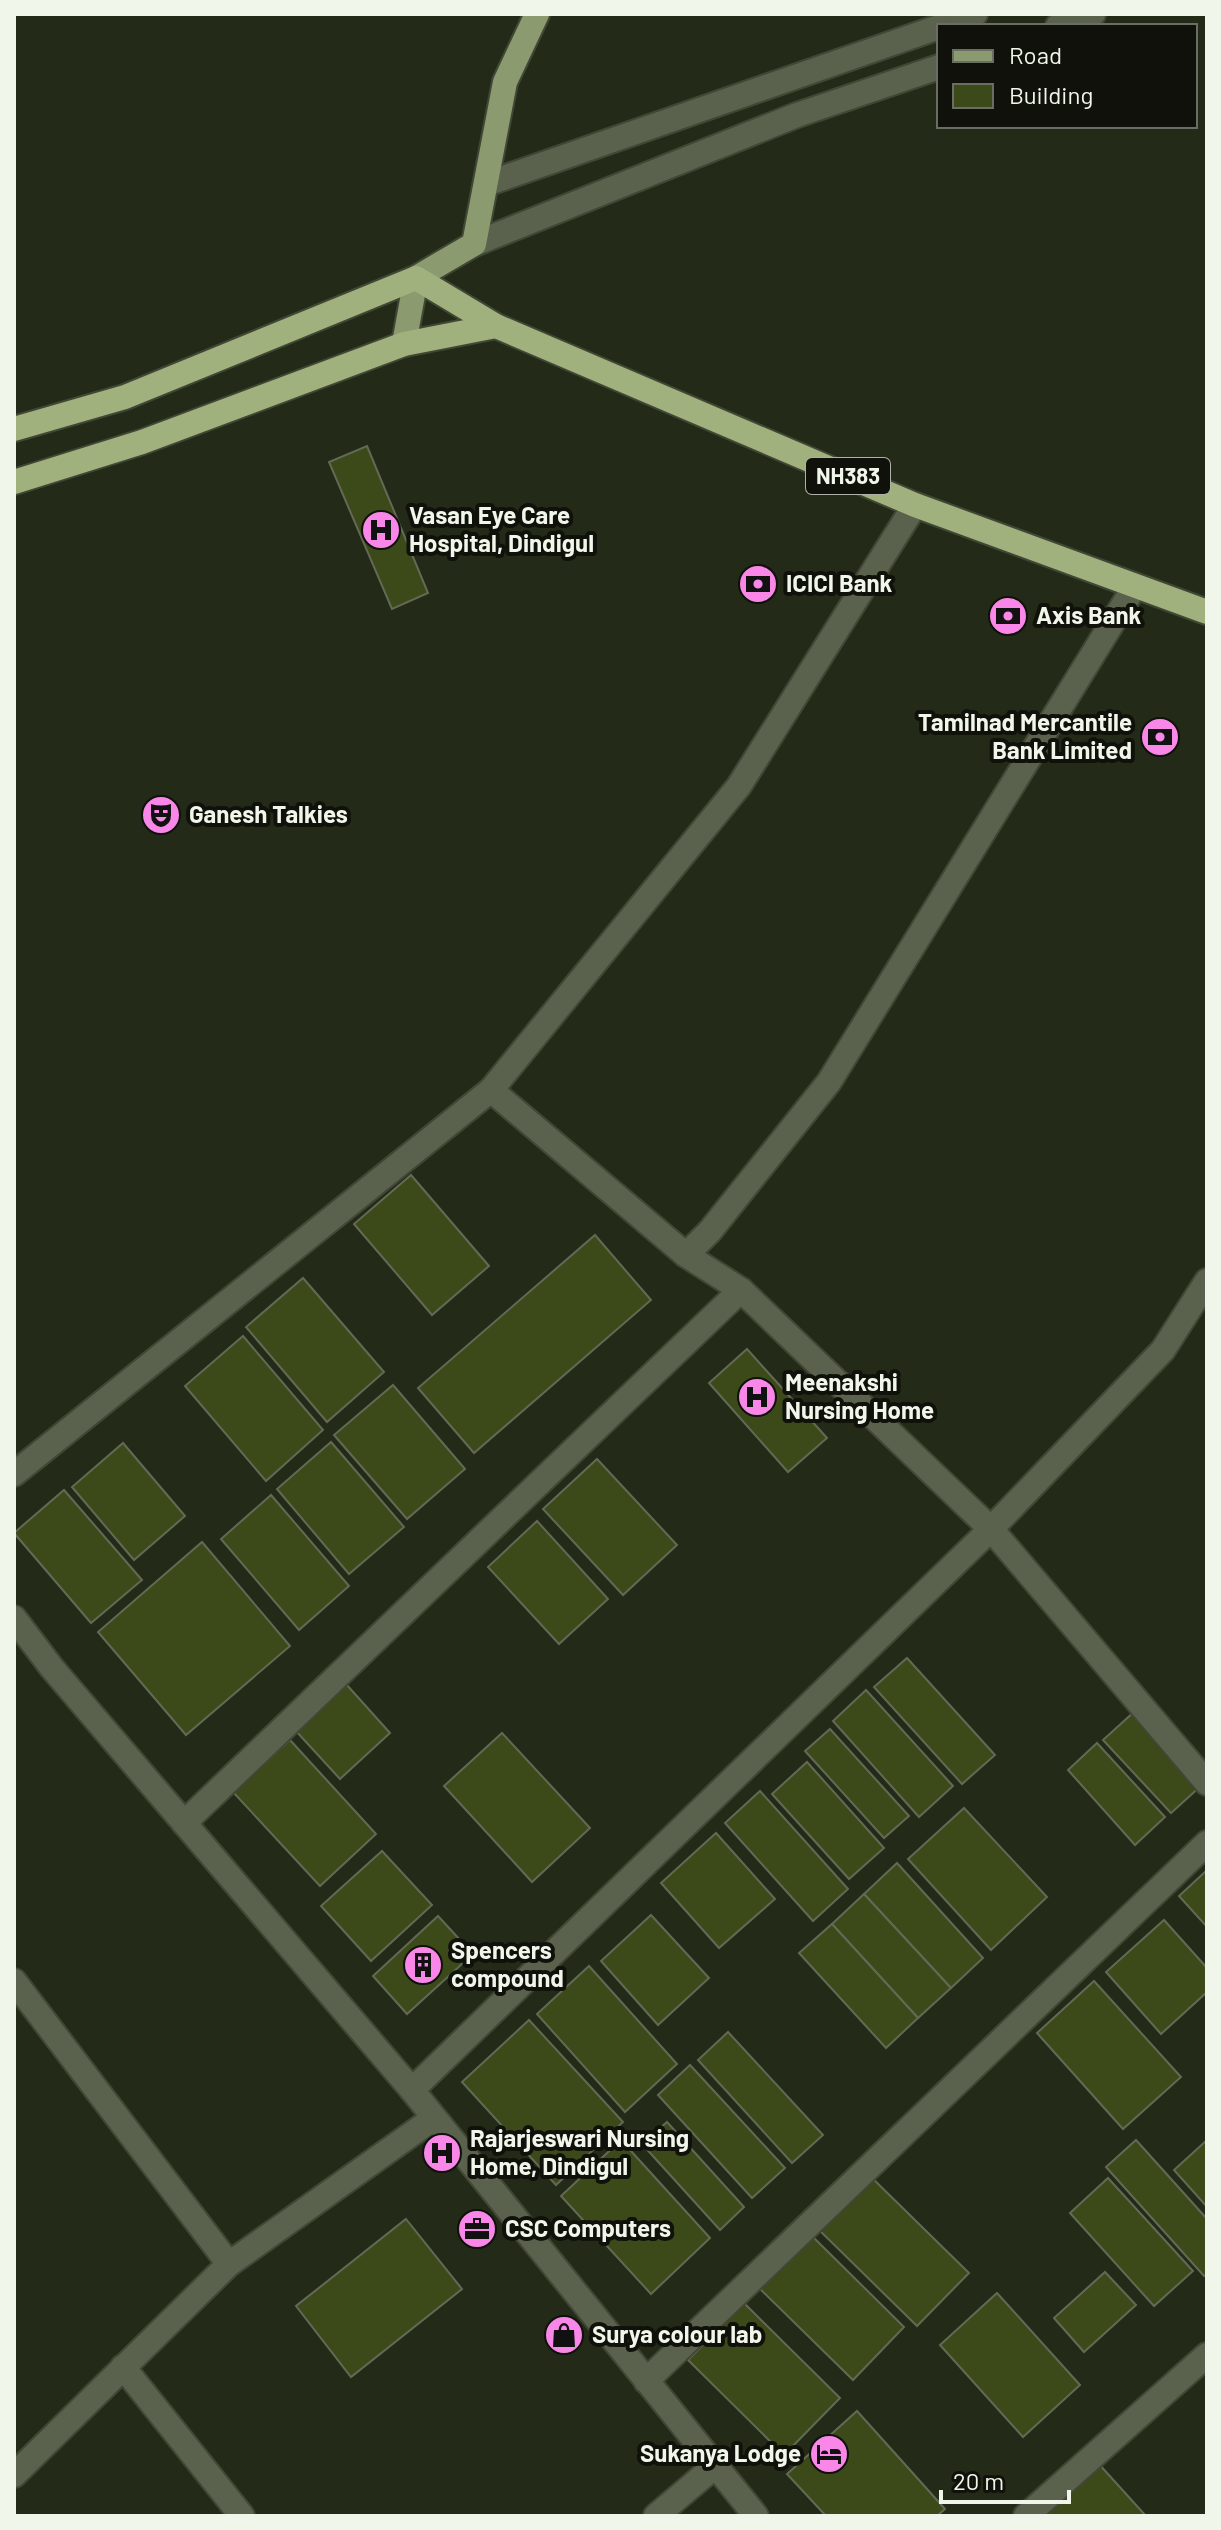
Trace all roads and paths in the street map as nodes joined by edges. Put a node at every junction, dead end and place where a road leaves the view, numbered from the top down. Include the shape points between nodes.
1 (537, 14) edge
2 (975, 14) edge
3 (1093, 14) edge
4 (946, 24) edge
5 (1064, 24) edge
6 (937, 27) edge
7 (937, 68) edge
8 (486, 184) junction
9 (474, 244) junction
10 (416, 278) junction
11 (496, 326) junction
12 (404, 344) junction
13 (14, 429) edge
14 (14, 482) edge
15 (915, 505) junction
16 (1135, 586) junction
17 (1207, 612) edge
18 (491, 1090) junction
19 (686, 1255) junction
20 (1207, 1281) edge
21 (741, 1290) junction
22 (14, 1474) edge
23 (991, 1529) junction
24 (14, 1618) edge
25 (1207, 1783) edge
26 (184, 1823) junction
27 (1207, 1843) edge
28 (14, 1981) edge
29 (412, 2090) junction
30 (434, 2118) junction
31 (229, 2264) junction
32 (1207, 2355) edge
33 (123, 2367) junction
34 (646, 2381) junction
35 (715, 2466) junction
36 (14, 2475) edge
37 (242, 2516) edge
38 (656, 2516) edge
39 (756, 2516) edge
40 (1026, 2516) edge

1 - 8 main road via 505,82
2 - 4 street
3 - 5 street
6 - 8 street
7 - 9 street via 797,115
8 - 9 main road
9 - 10 main road
10 - 11 highway, NH383
10 - 12 main road
10 - 13 highway via 125,397
11 - 12 highway
11 - 15 highway, NH383
12 - 14 highway via 142,442
15 - 16 highway, NH383
15 - 18 street via 739,786
16 - 17 highway, NH383
16 - 19 street via 829,1082
18 - 19 street
18 - 22 street
19 - 21 street
20 - 23 street via 1163,1350
21 - 23 street
21 - 26 street
23 - 25 street
23 - 29 street
24 - 26 street
26 - 29 street
27 - 34 street
28 - 31 street
29 - 30 street
30 - 31 street
30 - 34 street
31 - 33 street
32 - 40 street
33 - 36 street
33 - 37 street
34 - 35 street
35 - 38 street
35 - 39 street

